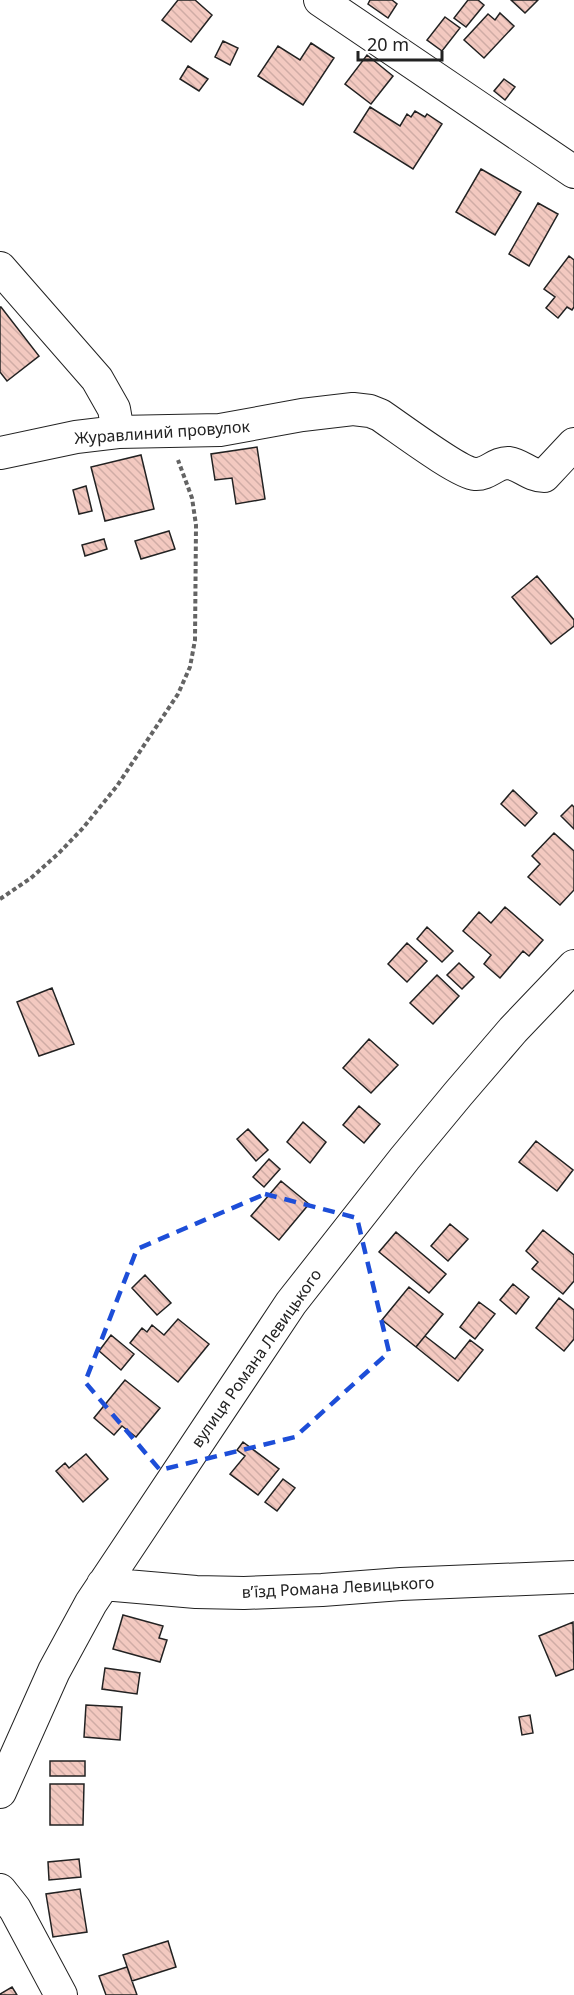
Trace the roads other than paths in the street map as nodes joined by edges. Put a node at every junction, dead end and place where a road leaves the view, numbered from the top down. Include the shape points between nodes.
1 (320, 0) edge
2 (574, 172) edge
3 (0, 268) edge
4 (118, 432) junction
5 (574, 444) edge
6 (0, 453) edge
7 (574, 966) edge
8 (574, 1577) edge
9 (103, 1584) junction
10 (0, 1792) edge
11 (0, 1890) edge
12 (61, 1995) edge

1 - 2 street
3 - 4 street via 97,379 114,409
4 - 5 street, Журавлиний провулок via 220,430 362,409 380,415 449,462 477,475 500,464 511,464 544,476
4 - 6 street, Журавлиний провулок
7 - 9 street, вулиця Романа Левицького via 458,1094 313,1274
8 - 9 street, в’їзд Романа Левицького via 244,1593
9 - 10 street, вулиця Романа Левицького via 54,1671
11 - 12 street via 15,1909

